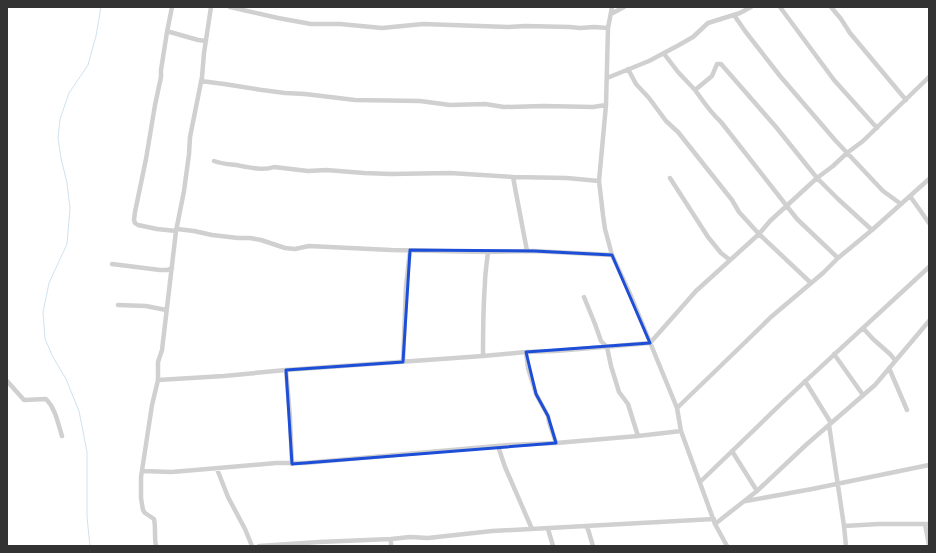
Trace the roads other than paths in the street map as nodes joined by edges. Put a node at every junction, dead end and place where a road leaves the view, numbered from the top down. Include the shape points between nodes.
1 (172, 7) edge
2 (211, 7) edge
3 (230, 7) edge
4 (612, 7) edge
5 (624, 7) edge
6 (751, 7) edge
7 (780, 7) edge
8 (830, 7) edge
9 (611, 14) junction
10 (734, 15) junction
11 (608, 28) junction
12 (167, 32) junction
13 (206, 41) junction
14 (665, 53) junction
15 (628, 69) junction
16 (607, 78) junction
17 (929, 78) edge
18 (201, 81) junction
19 (695, 90) junction
20 (906, 100) junction
21 (606, 105) junction
22 (877, 128) junction
23 (847, 153) junction
24 (214, 161) dead end
25 (513, 177) junction
26 (670, 178) dead end
27 (817, 178) junction
28 (929, 179) edge
29 (599, 181) junction
30 (910, 196) junction
31 (901, 204) junction
32 (787, 206) junction
33 (929, 223) edge
34 (176, 230) junction
35 (872, 230) junction
36 (759, 234) junction
37 (410, 250) junction
38 (527, 251) junction
39 (488, 252) junction
40 (612, 255) junction
41 (838, 258) junction
42 (730, 260) junction
43 (112, 264) dead end
44 (929, 267) edge
45 (172, 268) junction
46 (811, 283) junction
47 (584, 297) dead end
48 (118, 304) dead end
49 (166, 310) junction
50 (929, 321) edge
51 (863, 328) junction
52 (650, 343) junction
53 (607, 347) junction
54 (526, 352) junction
55 (834, 354) junction
56 (483, 356) junction
57 (895, 360) junction
58 (404, 362) junction
59 (889, 368) junction
60 (286, 370) junction
61 (158, 380) junction
62 (805, 381) junction
63 (7, 382) edge
64 (863, 395) junction
65 (677, 408) junction
66 (907, 410) dead end
67 (830, 424) junction
68 (680, 431) junction
69 (62, 436) dead end
70 (638, 436) junction
71 (556, 443) junction
72 (498, 446) junction
73 (732, 450) junction
74 (292, 464) junction
75 (929, 465) edge
76 (217, 469) junction
77 (143, 471) junction
78 (700, 482) junction
79 (837, 484) junction
80 (757, 492) junction
81 (745, 501) junction
82 (715, 522) junction
83 (927, 524) edge
84 (588, 526) junction
85 (844, 526) junction
86 (548, 528) junction
87 (532, 529) junction
88 (391, 538) junction
89 (929, 545) edge
90 (156, 546) edge
91 (252, 546) edge
92 (259, 546) edge
93 (391, 546) edge
94 (553, 546) edge
95 (593, 546) edge
96 (727, 546) edge
97 (846, 546) edge

1 - 12 street
2 - 13 street
3 - 11 street via 312,24 382,28 423,24
4 - 9 street
5 - 9 street
6 - 10 street
7 - 22 street via 834,80
8 - 20 street
9 - 11 street
10 - 14 street via 708,23 693,37
10 - 23 street via 780,76
11 - 16 street
12 - 13 street
12 - 34 street via 134,220 138,225
13 - 18 street
14 - 15 street
14 - 19 street
15 - 16 street
15 - 36 street via 636,84 678,132
16 - 21 street
17 - 20 street
18 - 21 street via 355,100 420,101 450,105 485,104 504,107
18 - 34 street
19 - 27 street via 712,76 717,64 721,64
19 - 32 street
20 - 22 street
21 - 29 street
22 - 23 street
23 - 27 street
23 - 31 street via 883,191
24 - 25 street via 269,169 274,167 308,171 450,173
25 - 29 street
25 - 38 street
26 - 42 street via 708,237
27 - 32 street
27 - 35 street
28 - 30 street
29 - 40 street via 605,229
30 - 31 street
30 - 33 street
31 - 35 street
32 - 36 street
32 - 41 street
34 - 37 street via 261,240 295,249 309,246
34 - 45 street
35 - 41 street
36 - 42 street
36 - 46 street
37 - 39 street
37 - 58 street
38 - 39 street
38 - 40 street
39 - 56 street via 484,282
40 - 52 street
41 - 46 street
42 - 52 street via 696,291
43 - 45 street via 160,270
44 - 51 street
45 - 49 street
46 - 65 street via 771,317
47 - 53 street via 601,341
48 - 49 street
49 - 61 street via 162,350 158,362
50 - 57 street
51 - 55 street
51 - 57 street
52 - 53 street
52 - 65 street
53 - 54 street
53 - 70 street via 619,392 628,404
54 - 56 street
54 - 71 street via 536,394 548,416
55 - 62 street
55 - 64 street
56 - 58 street
57 - 59 street
58 - 60 street
59 - 64 street
59 - 66 street
60 - 61 street
60 - 74 street
61 - 77 street
62 - 67 street
62 - 73 street
63 - 69 street via 24,400 46,399 54,412
64 - 67 street
65 - 68 street
67 - 79 street
67 - 80 street
68 - 70 street
68 - 78 street
70 - 71 street
71 - 72 street
72 - 74 street
72 - 87 street
73 - 78 street
73 - 80 street
74 - 76 street via 276,463
75 - 79 street
76 - 77 street
76 - 91 street
77 - 90 street via 142,506 156,524
78 - 82 street
79 - 81 street
79 - 85 street
80 - 81 street
81 - 82 street
82 - 84 street
82 - 96 street
83 - 85 street
83 - 89 street
84 - 86 street
84 - 95 street
85 - 97 street
86 - 87 street
86 - 94 street
87 - 88 street via 428,538
88 - 92 street
88 - 93 street

